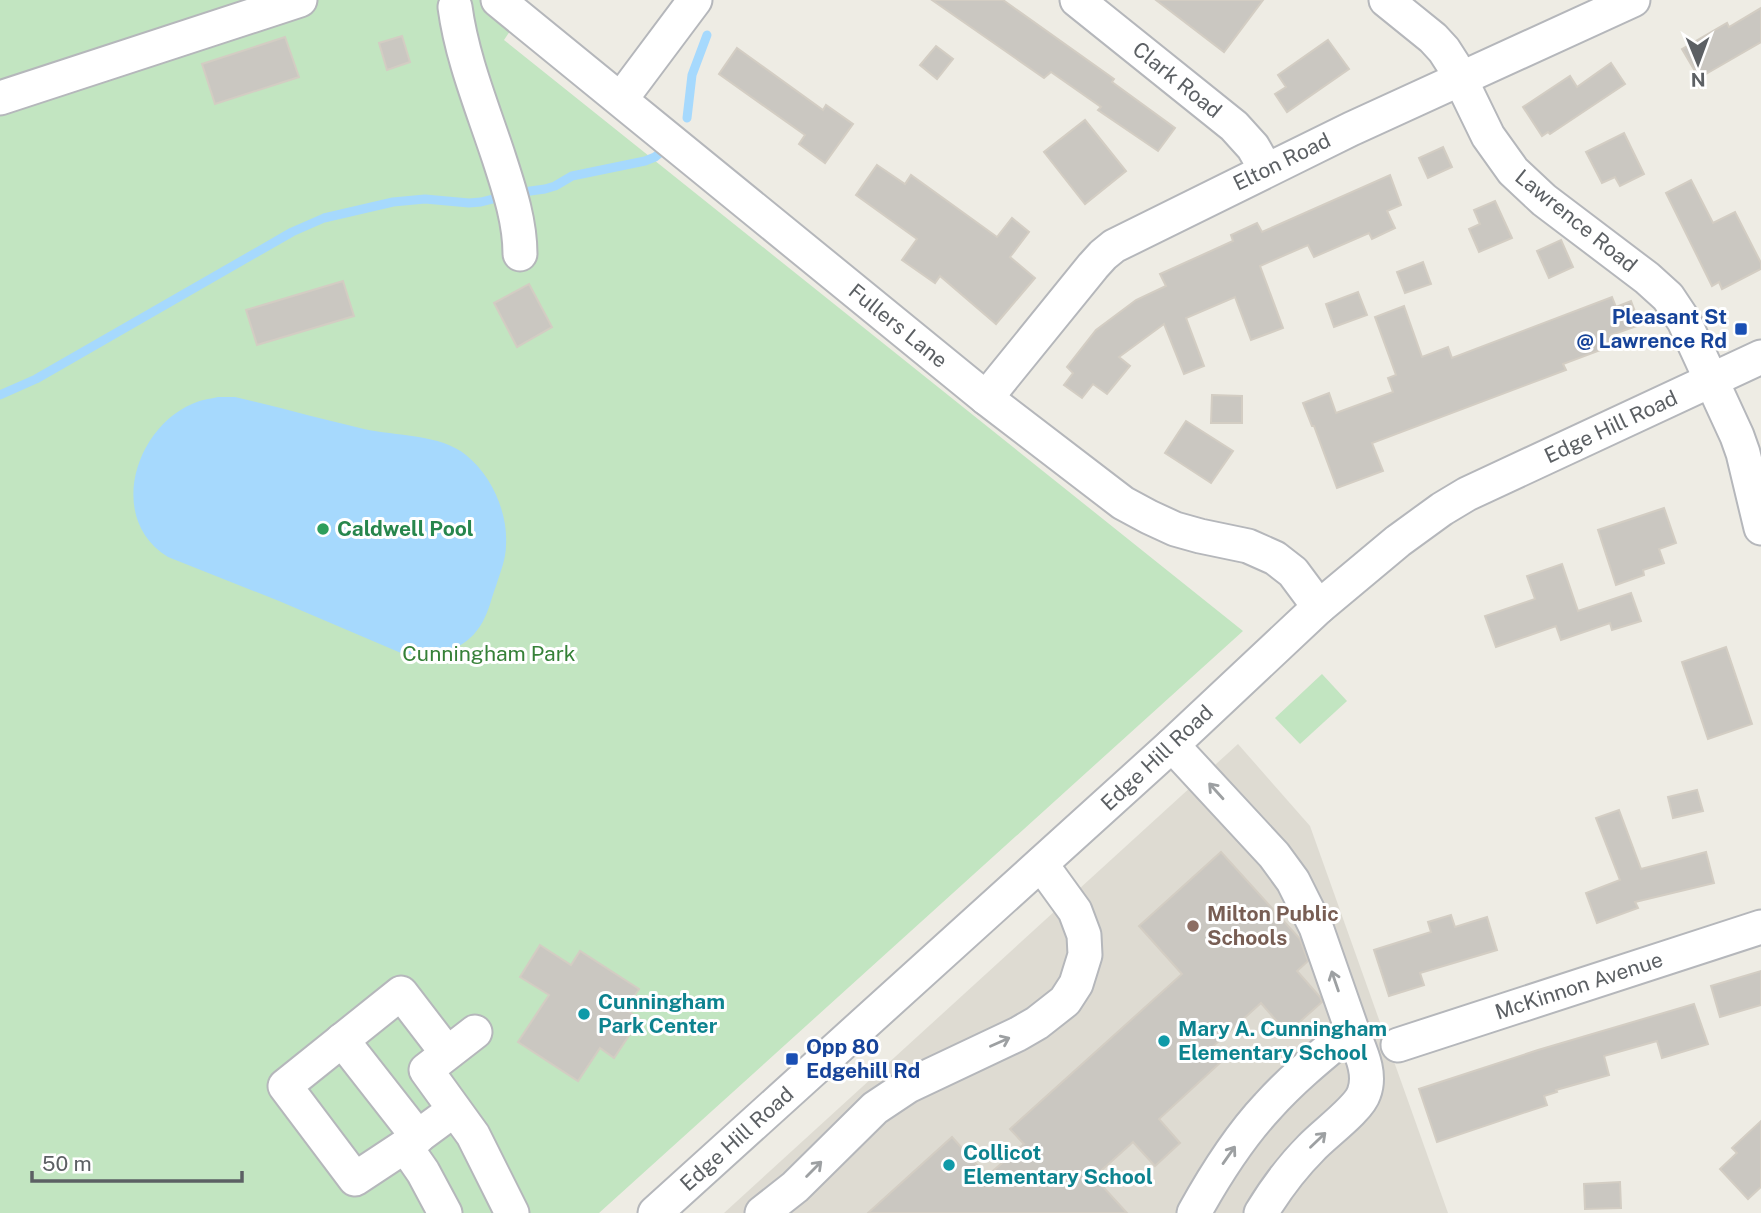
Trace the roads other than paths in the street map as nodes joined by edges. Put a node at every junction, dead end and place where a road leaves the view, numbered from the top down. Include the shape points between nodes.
1 (300, 0) edge
2 (498, 0) edge
3 (695, 0) edge
4 (1077, 0) edge
5 (1385, 0) edge
6 (1633, 0) edge
7 (451, 2) edge
8 (1460, 79) junction
9 (0, 98) edge
10 (621, 99) junction
11 (1266, 170) junction
12 (520, 254) dead end
13 (1761, 357) edge
14 (1712, 380) junction
15 (986, 398) junction
16 (1761, 528) edge
17 (1319, 607) junction
18 (1172, 746) junction
19 (1041, 864) junction
20 (1761, 927) edge
21 (1352, 1030) junction
22 (475, 1032) dead end
23 (342, 1040) junction
24 (1398, 1045) dead end
25 (447, 1053) junction
26 (454, 1110) junction
27 (412, 1142) junction
28 (663, 1211) edge
29 (445, 1213) edge
30 (512, 1213) edge
31 (762, 1213) edge
32 (1194, 1213) edge
33 (1261, 1213) edge

1 - 9 street
2 - 10 street, Fullers Lane
3 - 10 street
4 - 11 street, Clark Road via 1234,126
5 - 8 street, Lawrence Road via 1433,38
6 - 8 street, Elton Road
7 - 12 street via 516,214
8 - 11 street, Elton Road
8 - 14 street, Lawrence Road via 1488,136 1513,171 1668,297
10 - 15 street, Fullers Lane
11 - 15 street, Elton Road via 1103,254
13 - 14 street, Edge Hill Road
14 - 16 street, Lawrence Road via 1743,453
14 - 17 street, Edge Hill Road via 1467,494 1398,541
15 - 17 street, Fullers Lane via 1123,503 1174,529 1248,546 1275,558 1293,572
17 - 18 street, Edge Hill Road
18 - 19 street, Edge Hill Road
21 -> 18 street via 1316,927 1293,881
19 - 28 street, Edge Hill Road
31 -> 19 street via 875,1108 908,1086 1018,1034 1065,1001 1085,955 1084,935 1075,911
20 - 24 street, McKinnon Avenue
32 -> 21 street via 1260,1115
33 -> 21 street via 1303,1156 1364,1095 1366,1073
22 - 25 street
23 - 25 street via 401,993
23 - 27 street
23 - 27 street via 285,1086 355,1179
25 - 26 street via 426,1070
26 - 27 street
26 - 30 street via 480,1147
27 - 29 street

